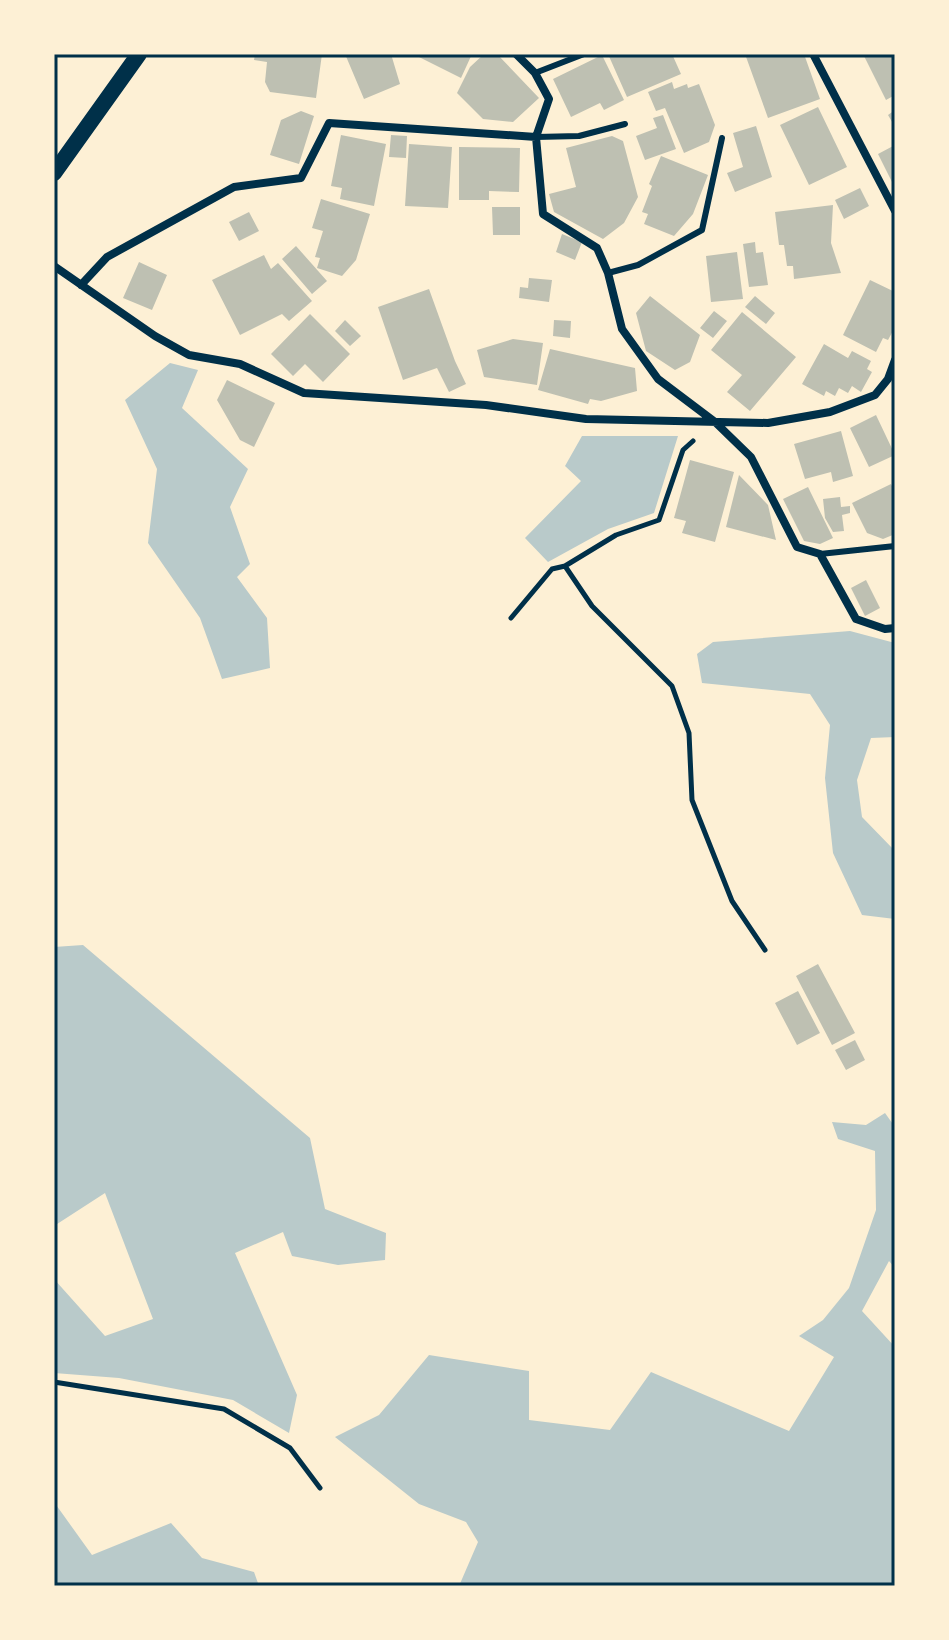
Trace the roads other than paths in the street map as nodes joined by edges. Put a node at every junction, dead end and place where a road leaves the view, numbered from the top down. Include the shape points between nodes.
1 (139, 54) edge
2 (516, 54) edge
3 (584, 54) edge
4 (813, 54) edge
5 (535, 73) junction
6 (625, 124) dead end
7 (536, 137) junction
8 (722, 138) dead end
9 (54, 173) edge
10 (895, 211) edge
11 (54, 266) edge
12 (608, 273) junction
13 (81, 285) junction
14 (895, 360) edge
15 (891, 380) edge
16 (715, 422) junction
17 (895, 546) edge
18 (820, 554) junction
19 (895, 628) edge

1 - 9 main road
2 - 5 street
3 - 5 lane
4 - 10 street
5 - 7 street via 549,99
6 - 7 lane via 579,136
7 - 12 street via 543,214 597,248
7 - 13 street via 329,123 301,178 234,187 107,257
8 - 12 lane via 702,230 638,265
11 - 13 street
12 - 16 street via 622,329 658,379
13 - 16 street via 189,355 240,364 304,393 486,405 586,419
14 - 15 street
15 - 16 street via 875,395 830,412 768,423
16 - 18 street via 751,457 797,547
17 - 18 lane
18 - 19 street via 856,619

